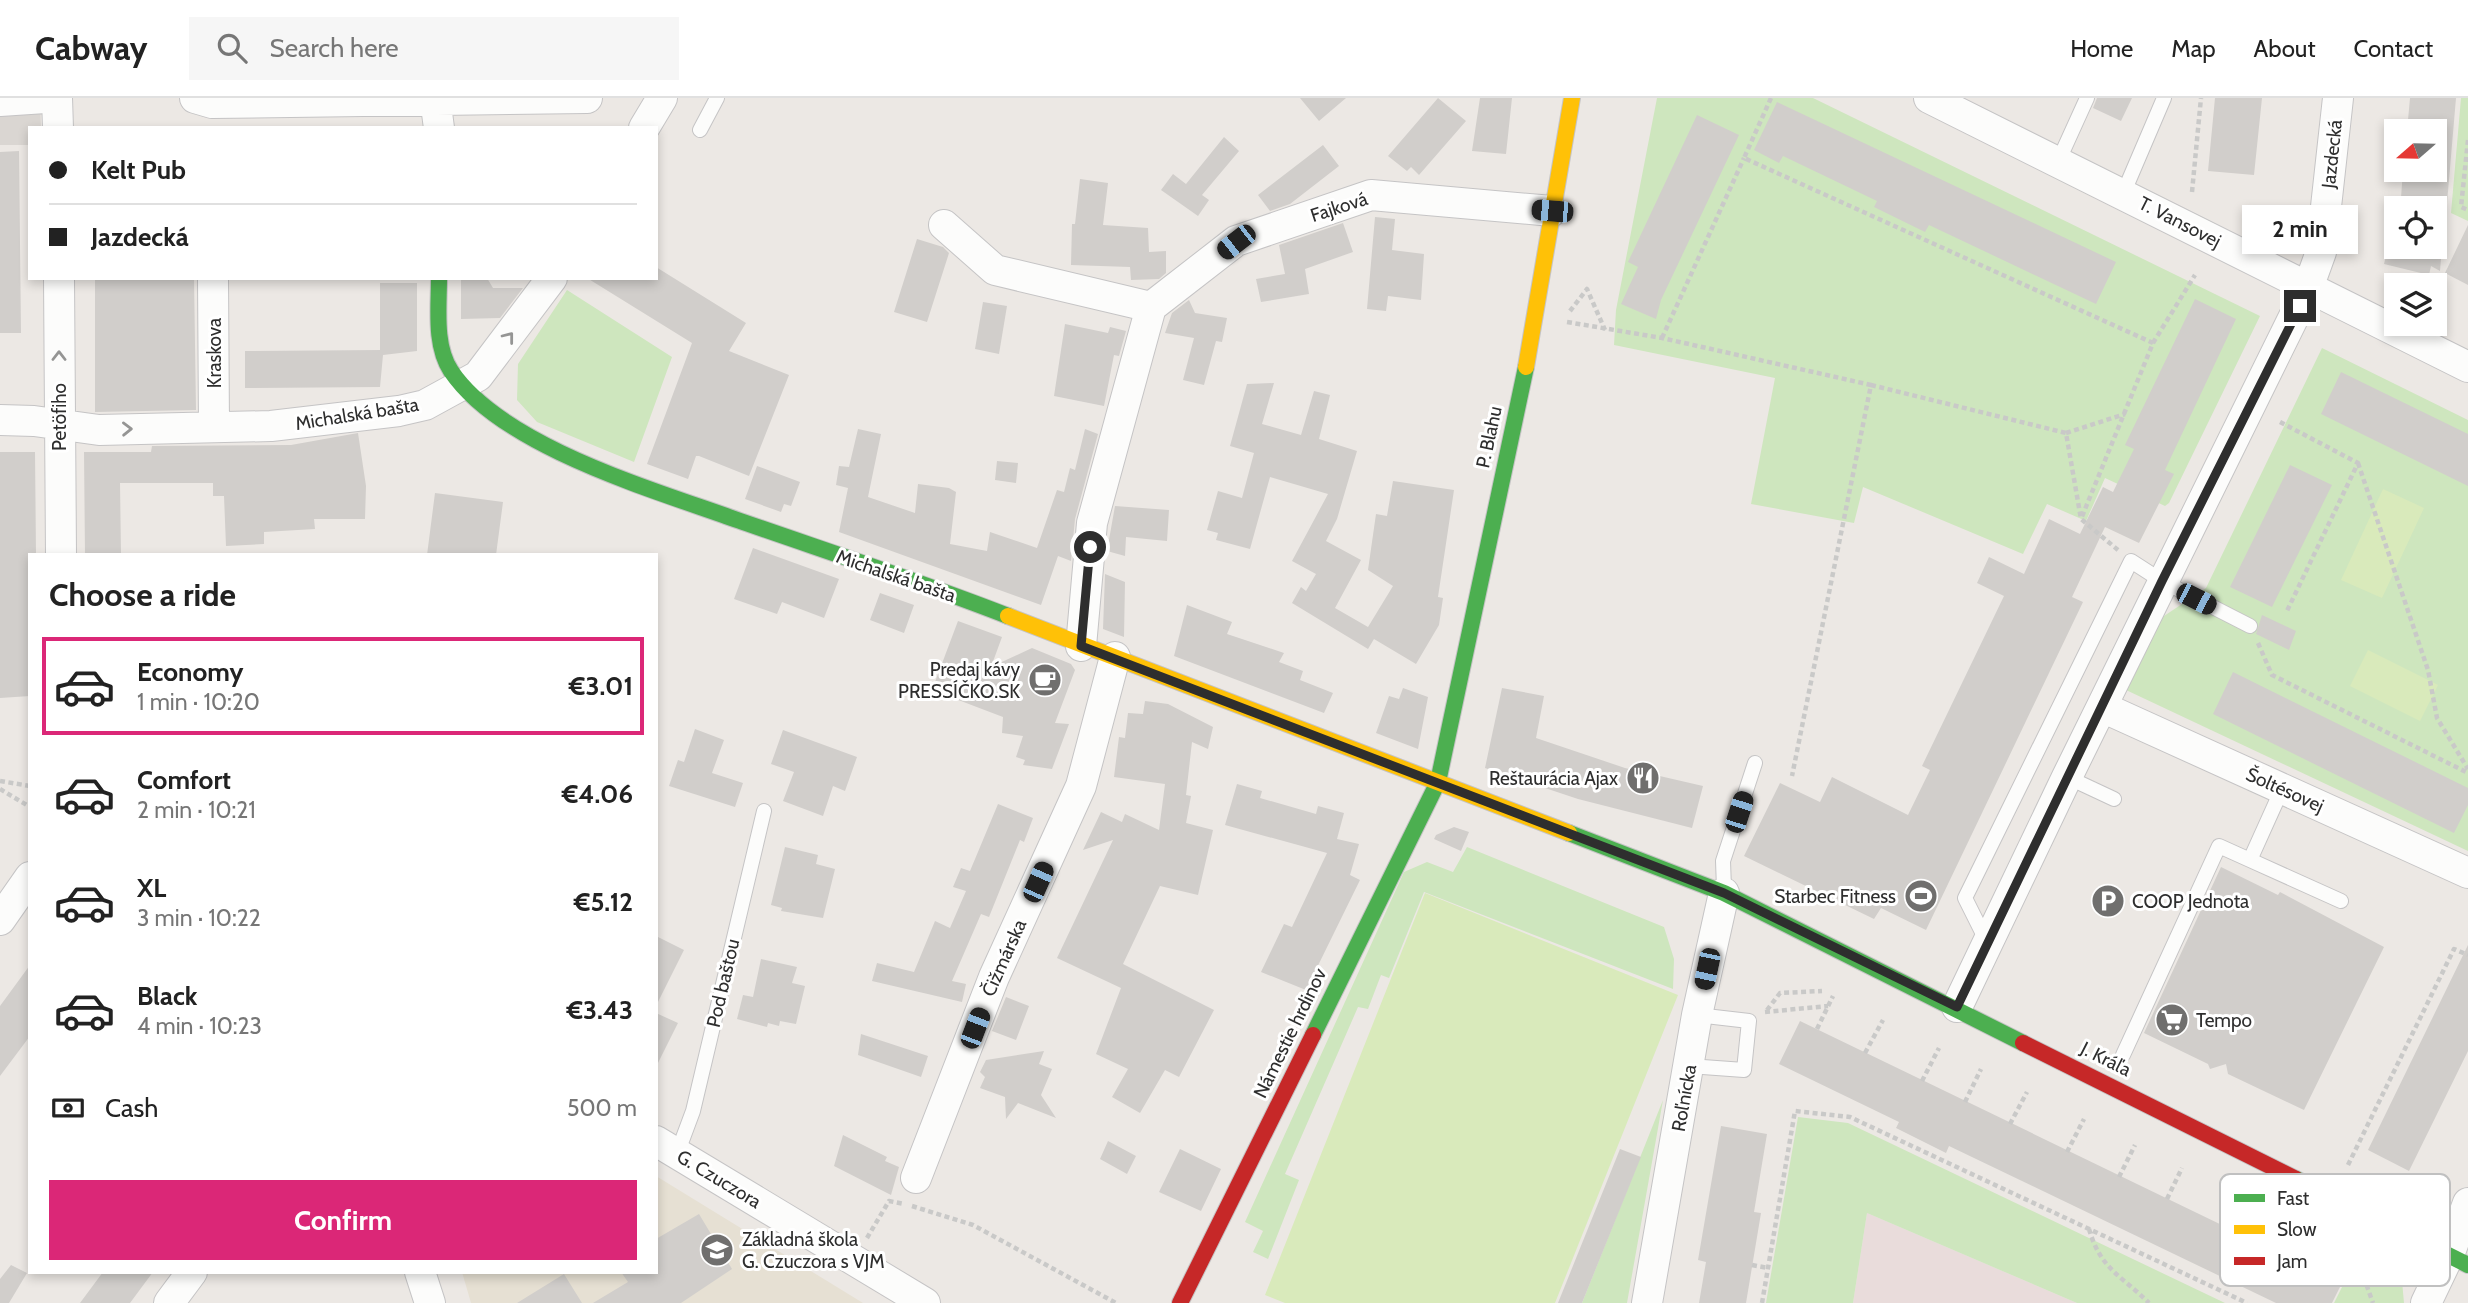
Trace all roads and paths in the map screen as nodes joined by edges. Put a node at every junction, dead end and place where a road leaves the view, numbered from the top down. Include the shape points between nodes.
1 (45, 98) edge
2 (57, 98) edge
3 (587, 98) edge
4 (662, 98) edge
5 (717, 98) edge
6 (1572, 98) edge
7 (1771, 98) edge
8 (1929, 98) edge
9 (2087, 98) edge
10 (2164, 98) edge
11 (2201, 98) edge
12 (2338, 98) edge
13 (0, 102) edge
14 (208, 107) edge
15 (436, 109) edge
16 (58, 126) edge
17 (645, 126) edge
18 (700, 130) dead end
19 (2468, 140) edge
20 (1744, 158) junction
21 (2058, 162) junction
22 (2192, 192) dead end
23 (2123, 194) junction
24 (2468, 210) edge
25 (1552, 211) junction
26 (944, 225) dead end
27 (2195, 275) dead end
28 (59, 280) edge
29 (213, 280) edge
30 (439, 280) edge
31 (550, 280) edge
32 (2308, 288) junction
33 (1152, 307) junction
34 (1605, 330) junction
35 (1662, 338) junction
36 (2153, 342) junction
37 (2468, 367) edge
38 (1871, 385) junction
39 (463, 386) junction
40 (2125, 413) junction
41 (0, 420) edge
42 (2280, 422) dead end
43 (60, 424) junction
44 (214, 427) junction
45 (2066, 433) junction
46 (2358, 463) junction
47 (2081, 519) junction
48 (61, 553) edge
49 (2131, 561) junction
50 (2162, 581) junction
51 (2286, 612) dead end
52 (2250, 626) joint
53 (1081, 646) junction
54 (1115, 657) junction
55 (2102, 707) junction
56 (1755, 763) dead end
57 (2468, 771) edge
58 (1792, 776) dead end
59 (2067, 776) junction
60 (0, 781) edge
61 (1438, 782) junction
62 (28, 786) edge
63 (0, 789) edge
64 (2282, 789) junction
65 (2114, 799) dead end
66 (28, 806) edge
67 (764, 811) dead end
68 (2250, 860) junction
69 (2468, 873) edge
70 (28, 880) edge
71 (1724, 893) junction
72 (2341, 901) dead end
73 (0, 920) edge
74 (1987, 942) junction
75 (2468, 956) edge
76 (1822, 991) dead end
77 (1833, 996) dead end
78 (1828, 1006) junction
79 (1957, 1007) junction
80 (1767, 1011) junction
81 (1697, 1015) junction
82 (1883, 1020) dead end
83 (1749, 1021) junction
84 (1817, 1029) dead end
85 (1939, 1048) dead end
86 (1866, 1053) dead end
87 (2123, 1055) dead end
88 (1689, 1066) junction
89 (1981, 1069) dead end
90 (1922, 1081) dead end
91 (2027, 1092) dead end
92 (1965, 1102) dead end
93 (2084, 1119) dead end
94 (2010, 1124) dead end
95 (2136, 1145) dead end
96 (667, 1147) edge
97 (2067, 1152) dead end
98 (2348, 1165) dead end
99 (2182, 1168) dead end
100 (2288, 1174) edge
101 (2119, 1177) dead end
102 (916, 1178) dead end
103 (2167, 1199) dead end
104 (2468, 1202) edge
105 (2088, 1228) junction
106 (854, 1260) junction
107 (2458, 1260) edge
108 (1752, 1265) dead end
109 (1768, 1268) junction
110 (191, 1274) edge
111 (421, 1274) edge
112 (2367, 1286) edge
113 (2439, 1286) edge
114 (169, 1303) edge
115 (430, 1303) edge
116 (925, 1303) edge
117 (1116, 1303) edge
118 (1180, 1303) edge
119 (1647, 1303) edge
120 (1762, 1303) edge
121 (2149, 1303) edge
122 (2247, 1303) edge
123 (2373, 1303) edge
124 (2426, 1303) edge

1 - 13 street
2 - 16 street
3 - 15 street
4 - 17 street
5 - 18 lane
6 - 25 street, P. Blahu
7 - 20 path
8 - 21 street, T. Vansovej
9 - 21 lane
10 - 23 lane
11 - 22 path
12 - 32 street, Jazdecká via 2321,252
14 - 15 street
19 - 24 path via 2461,207
20 - 35 path
20 - 36 path
21 - 23 street, T. Vansovej
23 - 32 street, T. Vansovej
25 - 33 street, Fajková via 1371,195 1236,242
25 - 61 street, P. Blahu via 1535,320
26 - 33 street via 995,270
27 - 36 path
43 -> 28 street, Petöfiho
29 - 44 street, Kraskova
30 - 39 street via 439,338 450,370
39 -> 31 street via 478,376
32 - 37 street, T. Vansovej
32 - 50 street, Jazdecká
33 - 53 street via 1093,523
34 - 34 path via 1596,309 1587,289 1562,321
34 - 35 path
35 - 38 path
36 - 40 path
38 - 45 path
38 - 58 path
39 - 44 street, Michalská bašta via 425,405 399,411 317,423
39 - 53 street, Michalská bašta via 505,425 626,480 996,611
40 - 45 path
40 - 47 path
41 - 43 street, Michalská bašta
42 - 46 path
43 -> 44 street, Michalská bašta via 99,430
43 - 48 street, Petöfiho
45 - 47 path
46 - 51 path
46 - 57 path via 2428,670 2437,718
47 - 49 path
49 - 50 lane
49 - 74 lane via 1965,898
50 - 52 lane
50 - 55 street, Jazdecká
52 - 57 path via 2272,675
53 - 54 street, Michalská bašta
54 - 61 street, Michalská bašta
54 - 102 street, Čižmárska via 1081,786 994,977
55 - 59 street, Jazdecká
55 - 64 street, Šoltésovej
56 - 71 lane via 1723,861
59 - 65 lane
59 - 74 street, Jazdecká
60 - 62 path
61 - 71 street, Michalská bašta
61 - 118 street, Námestie hrdinov
63 - 66 path
64 - 68 lane
64 - 69 street, Šoltésovej
67 - 96 lane, Pod baštou via 693,1111
68 - 72 lane
68 - 87 lane via 2219,846
70 - 73 street
71 - 79 street, J. Kráľa
71 - 81 street, Roľnícka
74 - 79 street, Jazdecká
75 - 98 path via 2454,949
76 - 80 path via 1780,993
77 - 78 path
78 - 80 path
78 - 84 path
79 - 100 street, J. Kráľa
80 - 83 path
81 - 83 lane
81 - 88 street, Roľnícka
82 - 86 path
83 - 88 lane via 1744,1070
85 - 90 path
88 - 119 street, Roľnícka
89 - 92 path
91 - 94 path
93 - 97 path
95 - 101 path
96 - 106 street, G. Czuczora
99 - 103 path
104 - 107 street
105 - 109 path via 1850,1117 1795,1111
105 - 121 path via 2106,1268
105 - 122 path
106 - 116 street, G. Czuczora
106 - 117 path via 889,1201 974,1225
108 - 109 path
109 - 120 path
110 - 114 street
111 - 115 street
112 - 123 path
113 - 124 street

